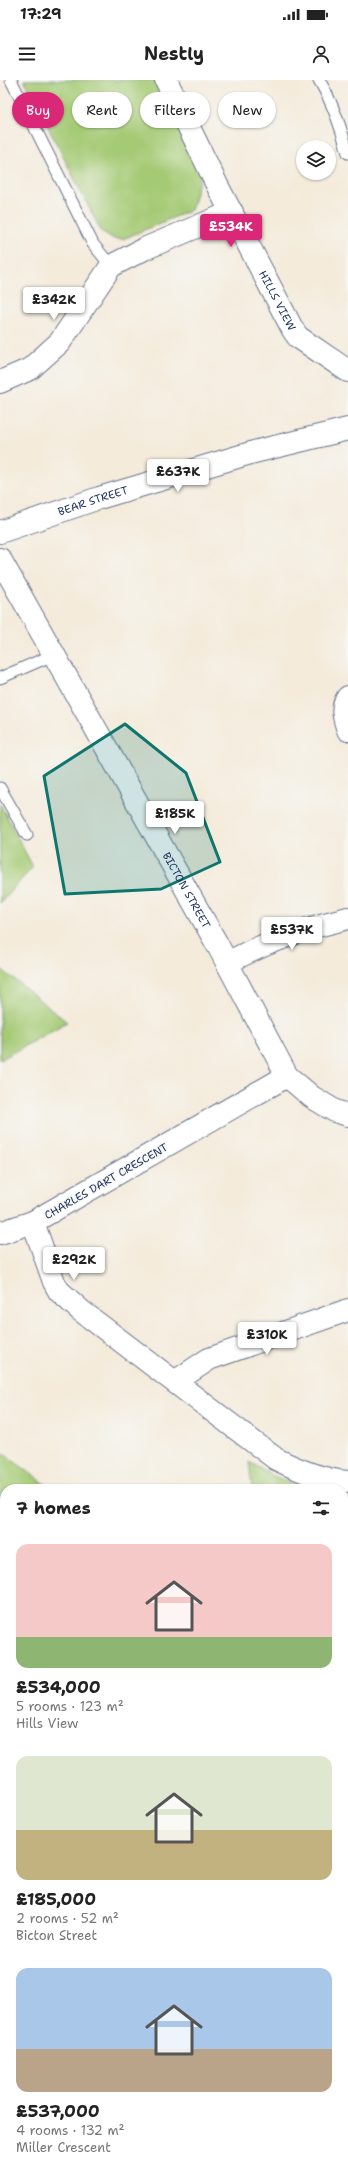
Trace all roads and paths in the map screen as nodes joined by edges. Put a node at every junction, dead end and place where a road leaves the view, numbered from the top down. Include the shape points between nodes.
1 (12, 80) edge
2 (166, 80) edge
3 (319, 80) edge
4 (348, 154) edge
5 (232, 212) junction
6 (111, 266) junction
7 (348, 371) edge
8 (0, 382) edge
9 (347, 434) edge
10 (0, 532) edge
11 (0, 559) edge
12 (53, 655) junction
13 (0, 678) edge
14 (348, 697) edge
15 (348, 730) edge
16 (0, 788) edge
17 (27, 835) dead end
18 (348, 918) edge
19 (227, 963) junction
20 (287, 1076) junction
21 (348, 1115) edge
22 (33, 1222) junction
23 (0, 1233) edge
24 (348, 1310) edge
25 (176, 1381) junction
26 (348, 1482) edge

1 - 6 lane via 93,244
2 - 5 street, HILLS VIEW
3 - 4 lane via 329,96
5 - 6 street via 144,249
5 - 7 street, HILLS VIEW via 298,337
6 - 8 street via 60,342 30,368
9 - 10 street, BEAR STREET via 254,452 107,496
11 - 12 street, BICTON STREET
12 - 13 lane
12 - 19 street, BICTON STREET
14 - 15 street via 343,708 343,716
16 - 17 lane
18 - 19 street via 312,926 264,943
19 - 20 street, BICTON STREET
20 - 21 street, BICTON STREET via 312,1097 335,1111
20 - 22 street, CHARLES DART CRESCENT
22 - 23 street
22 - 25 street, CHARLES DART CRESCENT via 48,1268 59,1291 102,1328
24 - 25 street via 210,1359
25 - 26 street, CHARLES DART CRESCENT via 276,1459 297,1470

